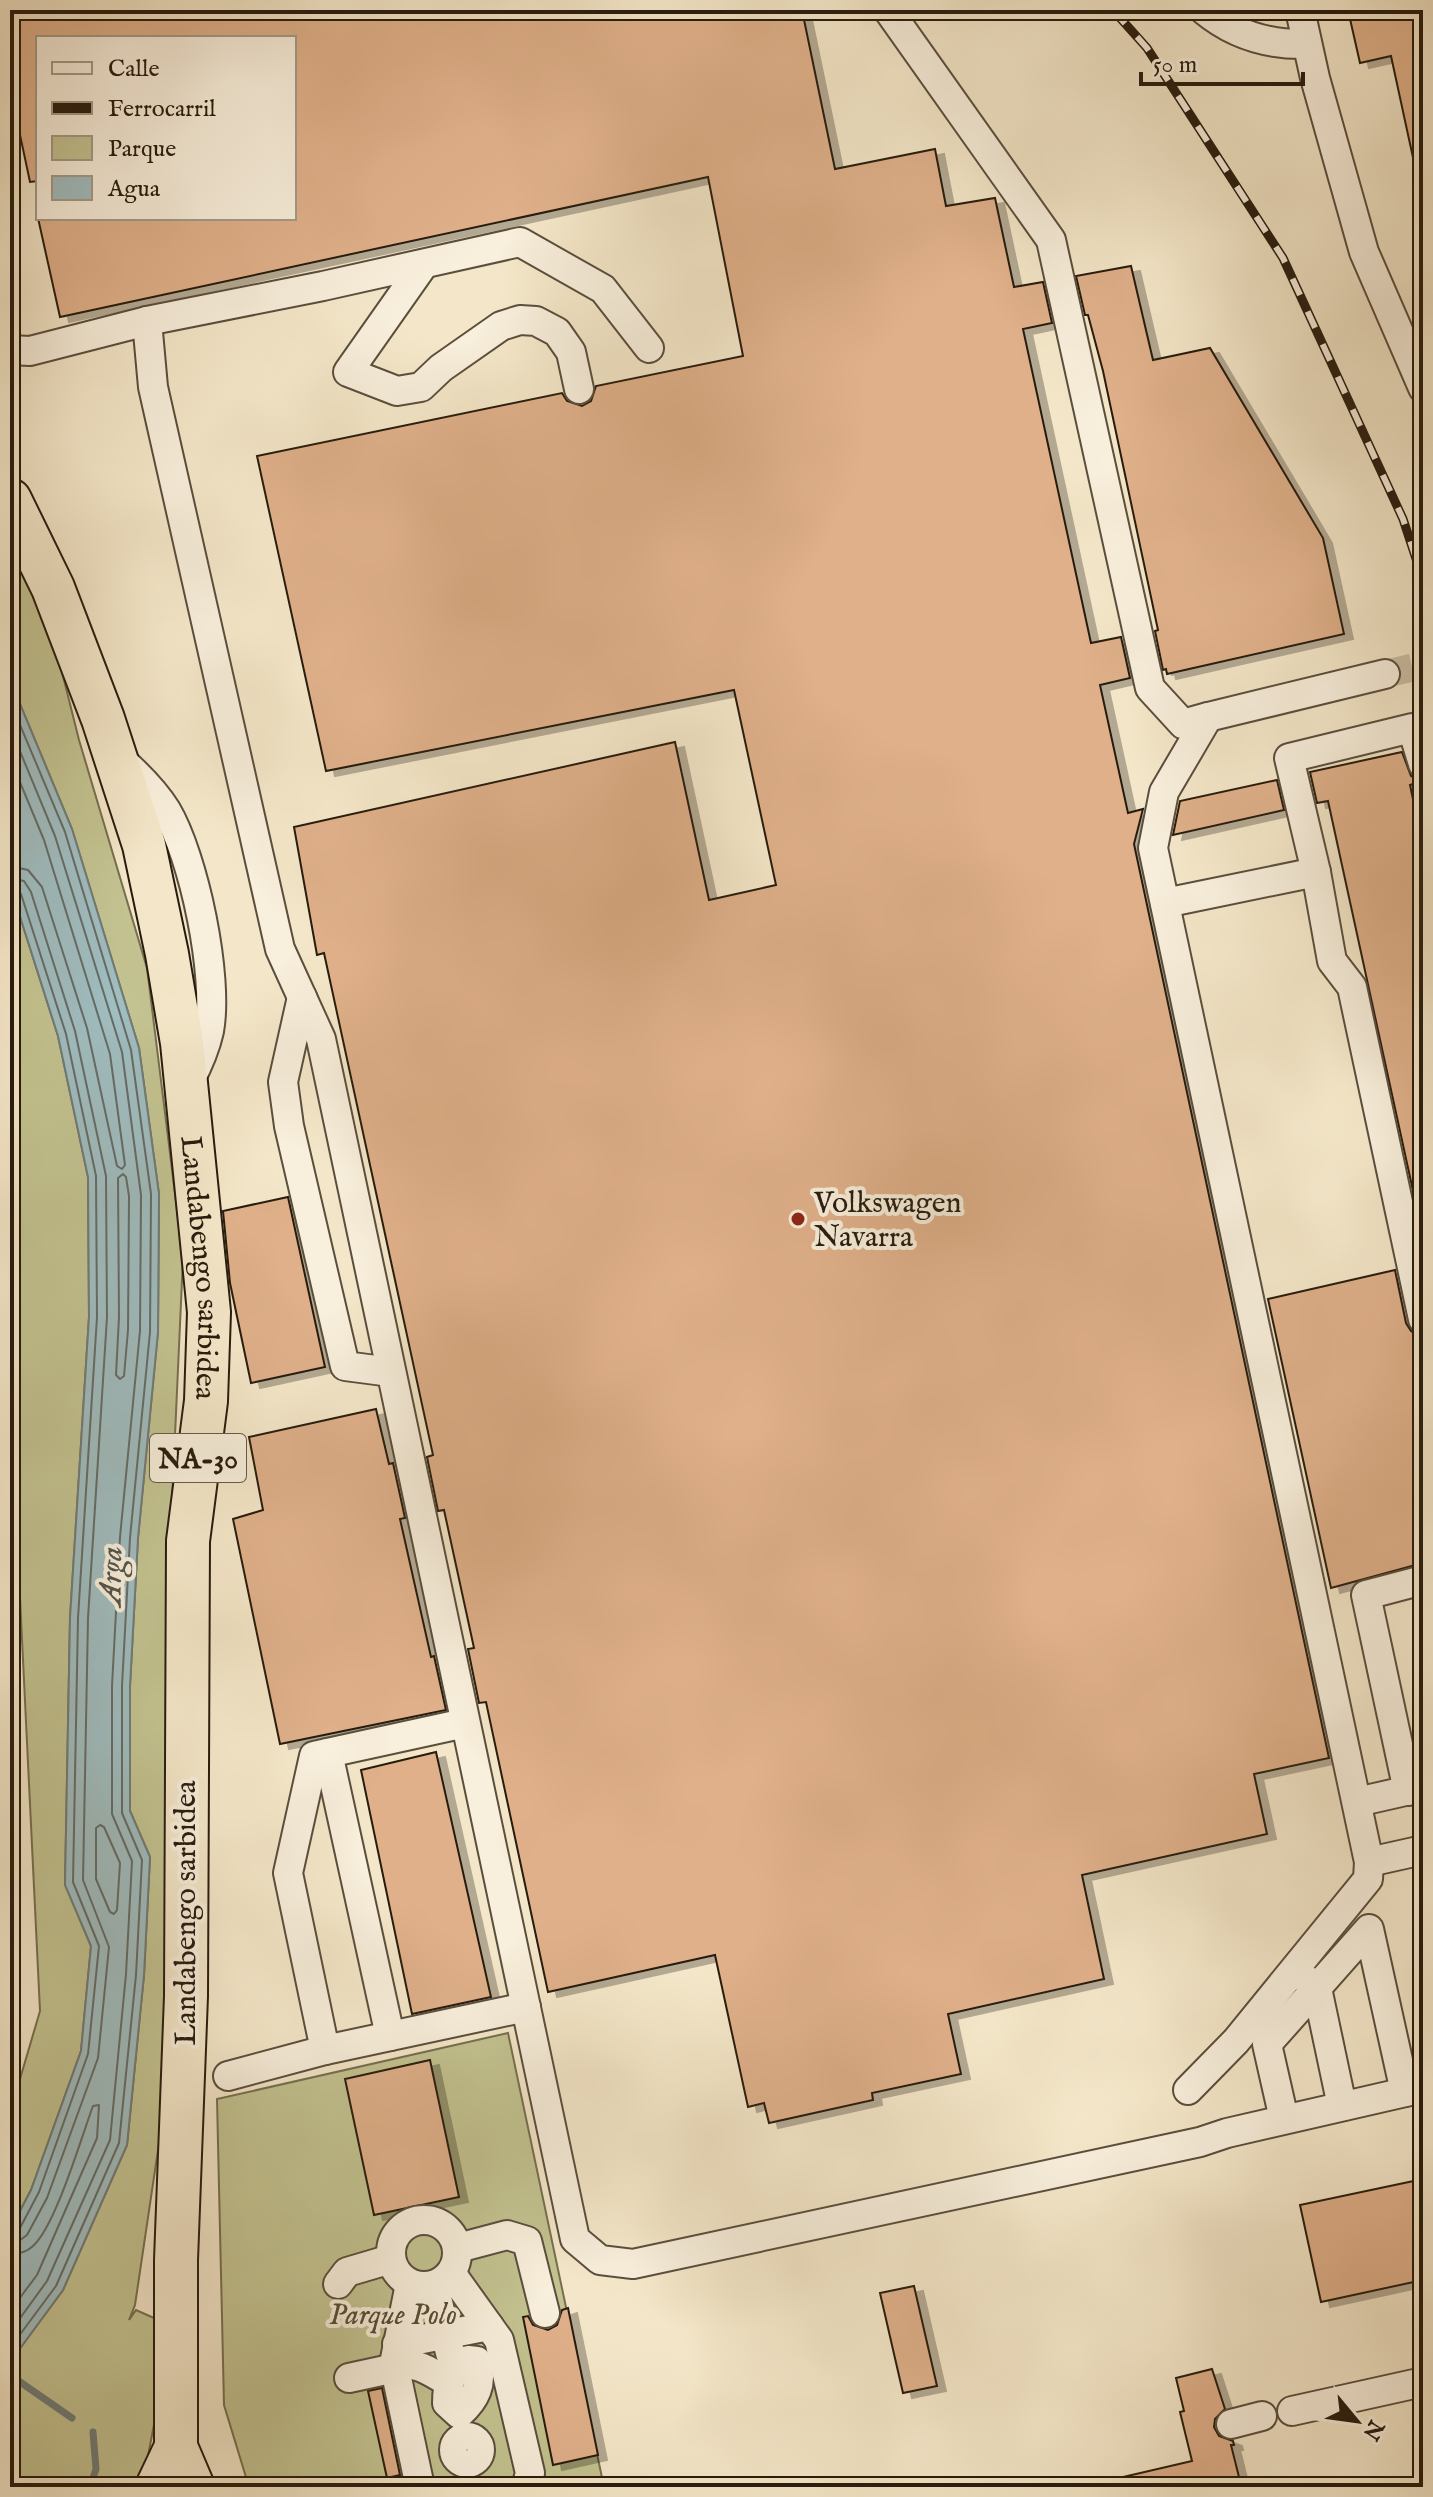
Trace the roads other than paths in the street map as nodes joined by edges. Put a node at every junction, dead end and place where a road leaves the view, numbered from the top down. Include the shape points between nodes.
1 (888, 10) edge
2 (1204, 10) edge
3 (1300, 10) edge
4 (1307, 44) junction
5 (424, 264) junction
6 (147, 321) junction
7 (13, 346) edge
8 (649, 348) dead end
9 (1423, 388) edge
10 (579, 389) dead end
11 (10, 500) edge
12 (1385, 674) tunnel mouth
13 (1208, 717) junction
14 (1423, 764) edge
15 (1316, 872) junction
16 (1165, 903) junction
17 (302, 997) junction
18 (1423, 1319) edge
19 (391, 1372) junction
20 (1423, 1580) edge
21 (465, 1723) junction
22 (328, 1753) junction
23 (1415, 1789) edge
24 (1357, 1802) junction
25 (1423, 1850) edge
26 (1369, 1862) junction
27 (1295, 1969) junction
28 (1317, 1988) junction
29 (526, 2007) junction
30 (390, 2036) junction
31 (325, 2050) junction
32 (228, 2076) dead end
33 (1188, 2090) dead end
34 (1414, 2090) edge
35 (1342, 2106) junction
36 (1284, 2119) junction
37 (391, 2259) junction
38 (438, 2272) junction
39 (338, 2284) dead end
40 (545, 2313) dead end
41 (489, 2326) junction
42 (446, 2335) junction
43 (396, 2359) junction
44 (451, 2376) junction
45 (349, 2378) dead end
46 (1423, 2382) edge
47 (510, 2388) junction
48 (1231, 2424) dead end
49 (522, 2437) junction
50 (468, 2443) edge
51 (176, 2447) junction
52 (417, 2474) edge
53 (157, 2487) edge
54 (193, 2487) edge
55 (524, 2487) edge

1 - 13 lane via 1051,240 1150,688 1183,724
2 - 4 lane via 1236,32 1277,45
3 - 4 lane
4 - 9 lane via 1364,252
5 - 6 lane
5 - 8 lane via 520,242 603,289
5 - 10 lane via 348,372 397,391 421,387 501,326 536,321 557,332 571,352
6 - 7 lane via 43,348
6 - 17 lane via 153,387 273,919
11 - 51 highway, Landabengo sarbidea / NA-30 via 53,588 144,845 187,1086 209,1312 206,1401 188,1541 186,1996 176,2260
12 - 13 lane
13 - 16 lane via 1164,792 1153,848
14 - 15 lane via 1412,728 1289,758
15 - 16 lane
15 - 18 lane via 1332,961 1352,987
16 - 24 lane
17 - 19 lane via 321,1039
17 - 19 lane via 283,1082 345,1366
19 - 21 lane
20 - 23 lane via 1366,1595
21 - 22 lane
21 - 29 lane
22 - 30 lane
22 - 31 lane via 314,1756 288,1873
23 - 24 lane
24 - 26 lane
25 - 26 lane
26 - 27 lane via 1368,1879
27 - 28 lane
27 - 33 lane
28 - 34 lane via 1369,1929
28 - 35 lane
28 - 36 lane via 1267,2044
29 - 30 lane
29 - 36 lane via 575,2239 600,2260 633,2264 1200,2142
30 - 31 lane
31 - 32 lane
34 - 35 lane
35 - 36 lane
37 - 38 lane via 395,2270
37 - 38 lane via 396,2235 405,2226 430,2220 453,2235
37 - 39 lane via 347,2272
38 - 40 lane via 507,2235 527,2241
38 - 41 lane
38 - 42 lane
38 - 43 lane
41 - 42 lane
41 - 47 lane via 499,2340
42 - 43 lane
42 - 44 lane
43 - 44 lane
43 - 45 lane
43 - 52 lane
44 - 50 lane via 468,2360 477,2361 480,2373
46 - 48 lane via 1261,2412
47 - 49 lane
47 - 50 lane
49 - 50 lane
49 - 55 lane via 530,2473
50 - 52 lane
51 - 53 highway, Landabengo sarbidea
51 - 54 highway, Landabengo sarbidea / NA-30

